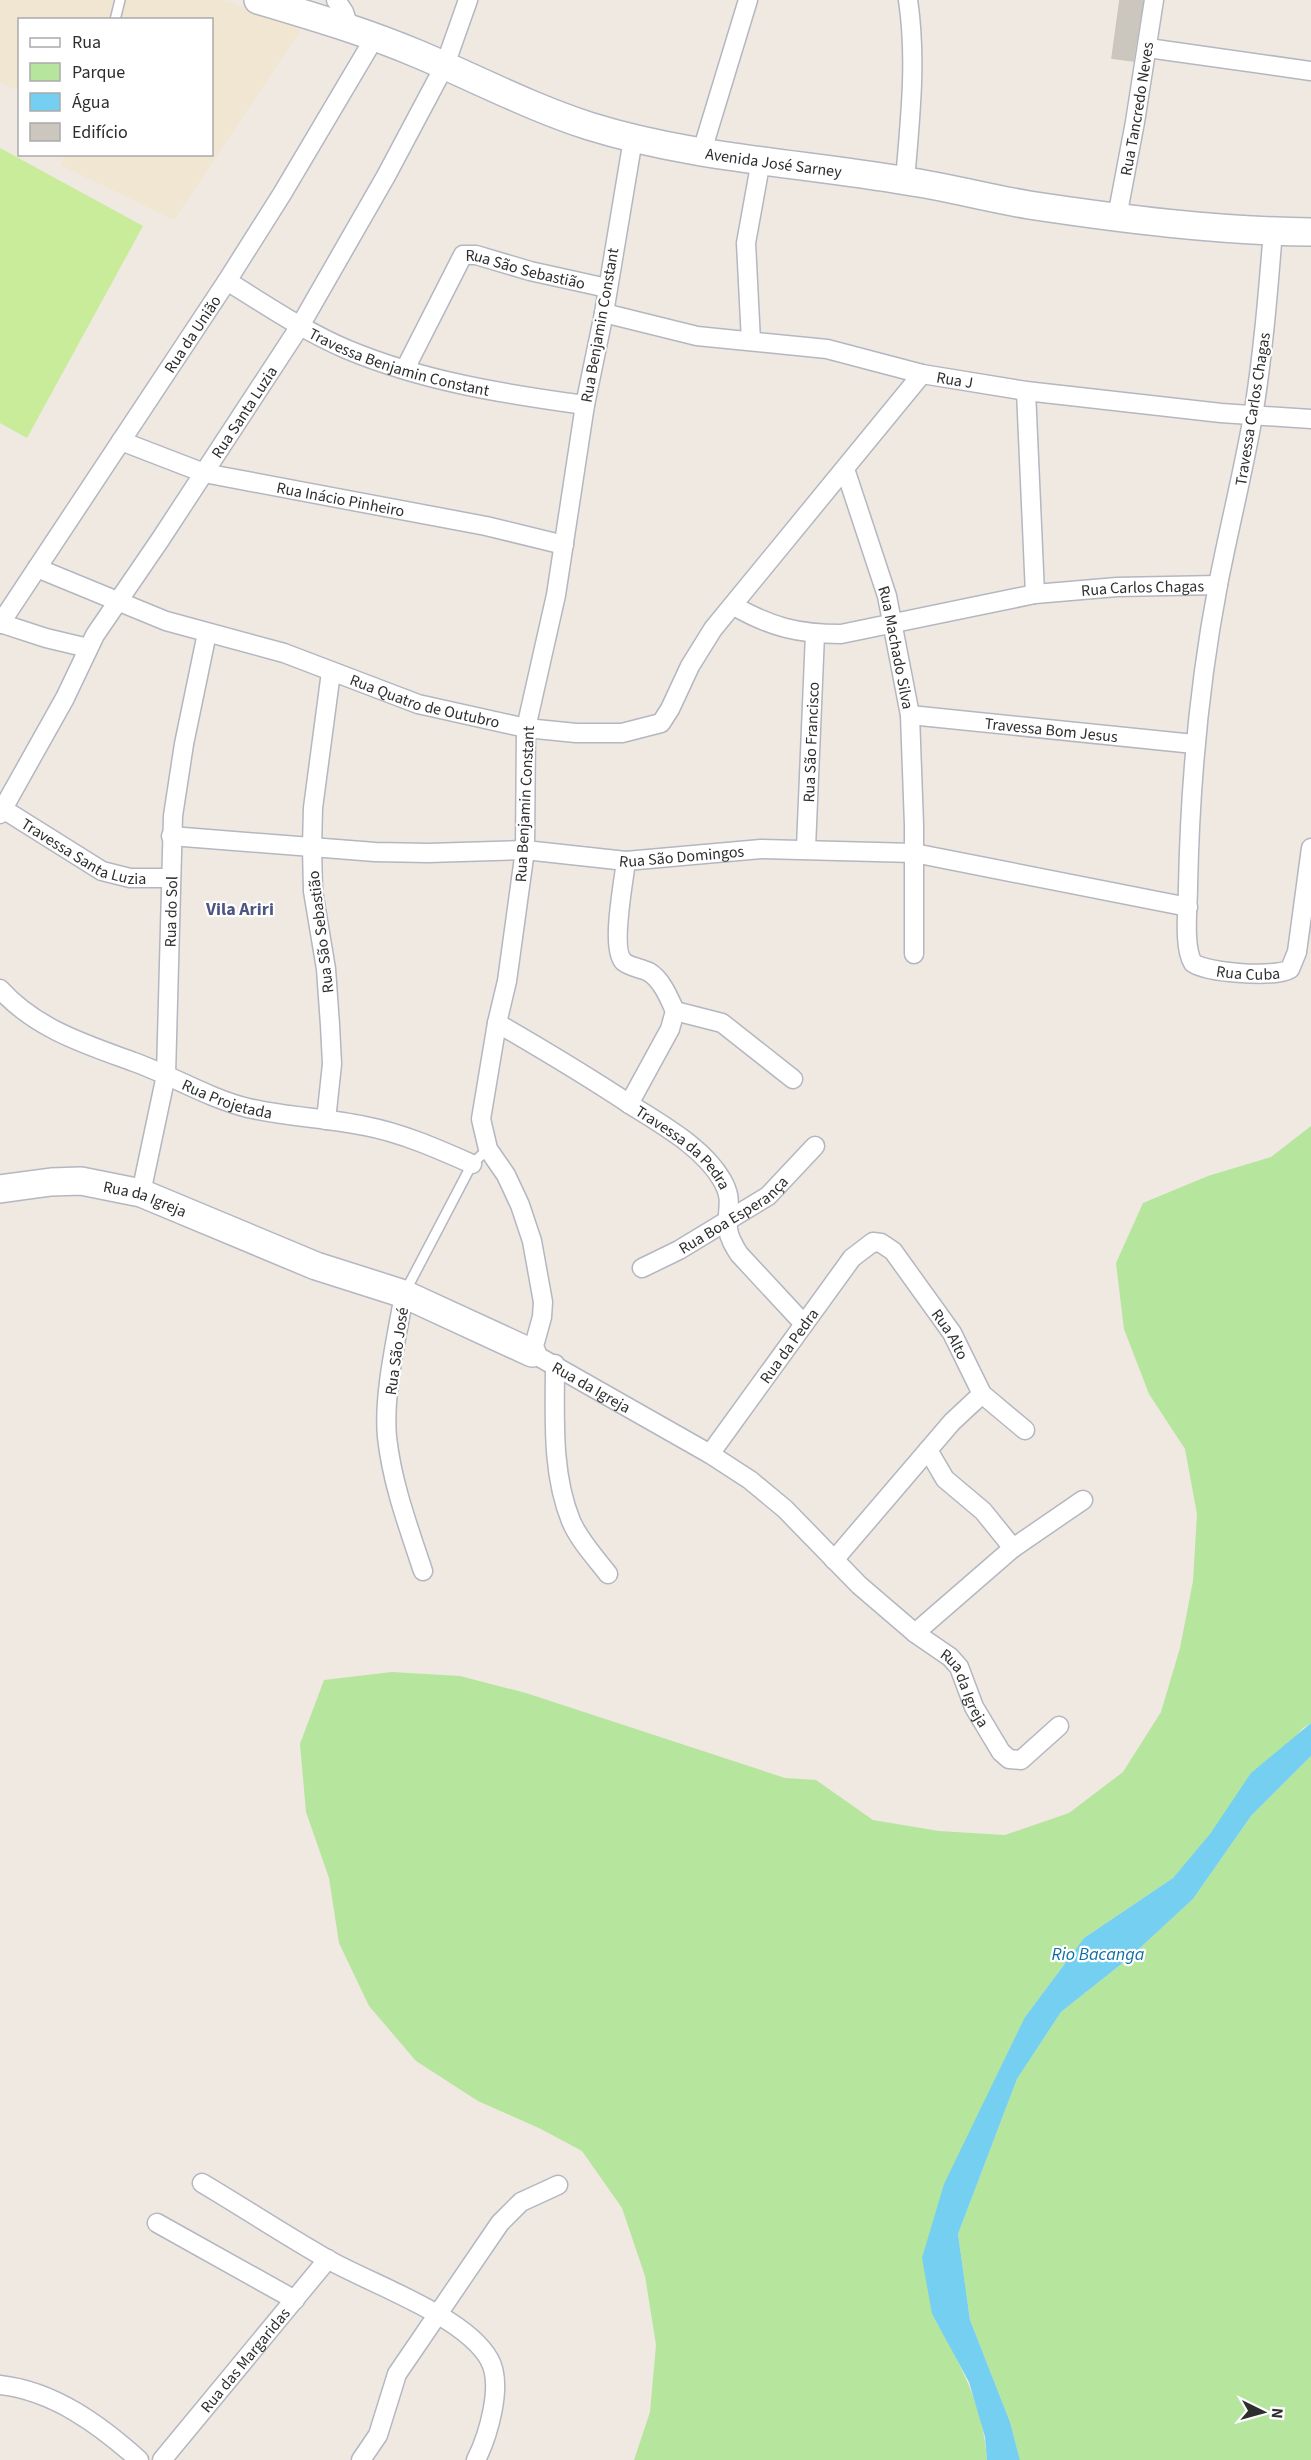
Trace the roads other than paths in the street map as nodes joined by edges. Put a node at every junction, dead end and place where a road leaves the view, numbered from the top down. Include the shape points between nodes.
1 (120, 0) edge
2 (258, 0) edge
3 (336, 0) edge
4 (468, 0) edge
5 (748, 0) edge
6 (908, 0) edge
7 (1154, 0) edge
8 (116, 18) edge
9 (349, 27) junction
10 (375, 37) junction
11 (1148, 48) junction
12 (445, 65) junction
13 (1311, 71) edge
14 (633, 139) junction
15 (702, 151) junction
16 (761, 160) junction
17 (905, 180) junction
18 (1117, 217) junction
19 (1273, 231) junction
20 (1311, 232) edge
21 (227, 281) junction
22 (608, 288) junction
23 (604, 313) junction
24 (300, 326) junction
25 (751, 342) junction
26 (405, 369) junction
27 (922, 374) junction
28 (1026, 391) junction
29 (585, 405) junction
30 (1253, 416) junction
31 (1311, 419) edge
32 (121, 441) junction
33 (844, 469) junction
34 (204, 472) junction
35 (564, 545) junction
36 (37, 568) junction
37 (1218, 585) junction
38 (1035, 594) junction
39 (118, 601) junction
40 (734, 606) junction
41 (0, 624) edge
42 (893, 624) junction
43 (207, 633) junction
44 (815, 634) junction
45 (88, 648) junction
46 (331, 672) junction
47 (910, 715) junction
48 (526, 728) junction
49 (1194, 744) junction
50 (2, 812) edge
51 (171, 836) junction
52 (312, 847) junction
53 (807, 848) junction
54 (1311, 848) edge
55 (525, 849) junction
56 (914, 853) junction
57 (626, 861) junction
58 (170, 879) junction
59 (1188, 907) junction
60 (914, 954) dead end
61 (1193, 963) joint
62 (0, 989) edge
63 (675, 1011) junction
64 (497, 1023) junction
65 (166, 1075) junction
66 (793, 1079) dead end
67 (629, 1104) junction
68 (326, 1120) junction
69 (815, 1146) dead end
70 (488, 1149) junction
71 (472, 1164) junction
72 (0, 1189) edge
73 (141, 1193) junction
74 (728, 1219) junction
75 (873, 1242) joint
76 (642, 1268) dead end
77 (404, 1294) junction
78 (804, 1324) junction
79 (543, 1359) junction
80 (982, 1394) junction
81 (1025, 1430) dead end
82 (928, 1450) junction
83 (710, 1454) junction
84 (1083, 1500) dead end
85 (1013, 1548) junction
86 (834, 1560) junction
87 (423, 1571) dead end
88 (608, 1574) dead end
89 (915, 1633) junction
90 (1059, 1726) dead end
91 (202, 2183) dead end
92 (558, 2185) dead end
93 (157, 2223) dead end
94 (328, 2259) junction
95 (295, 2300) junction
96 (437, 2314) junction
97 (0, 2385) edge
98 (140, 2460) edge
99 (162, 2460) edge
100 (361, 2460) edge
101 (476, 2460) edge

1 - 8 lane
2 - 9 main road, Avenida José Sarney
3 - 9 street
4 - 12 street, Rua Santa Luzia
5 - 15 street
6 - 17 street via 912,79
7 - 11 street, Rua Tancredo Neves
9 - 10 main road, Avenida José Sarney
10 - 12 main road, Avenida José Sarney
10 - 21 street, Rua da União
11 - 13 street
11 - 18 street, Rua Tancredo Neves
12 - 14 main road, Avenida José Sarney via 531,104
12 - 24 street, Rua Santa Luzia
14 - 15 main road, Avenida José Sarney
14 - 22 street, Rua Benjamin Constant
15 - 16 main road, Avenida José Sarney
16 - 17 main road, Avenida José Sarney
16 - 25 street via 746,243
17 - 18 main road, Avenida José Sarney
18 - 19 main road, Avenida José Sarney
19 - 20 main road, Avenida José Sarney
19 - 30 street, Travessa Carlos Chagas
21 - 24 street, Travessa Benjamin Constant
21 - 32 street, Rua da União
22 - 23 street, Rua Benjamin Constant
22 - 26 street, Rua São Sebastião via 471,253 463,255
23 - 25 street, Rua J via 697,336
23 - 29 street, Rua Benjamin Constant
24 - 26 street, Travessa Benjamin Constant via 346,349
24 - 34 street, Rua Santa Luzia
25 - 27 street, Rua J via 827,349
26 - 29 street, Travessa Benjamin Constant via 511,395
27 - 28 street, Rua J
27 - 33 street
28 - 30 street, Rua J
28 - 38 street
29 - 35 street, Rua Benjamin Constant
30 - 31 street, Rua J
30 - 37 street, Travessa Carlos Chagas
32 - 34 street, Rua Inácio Pinheiro
32 - 36 street, Rua da União
33 - 40 street, Rua Quatro de Outubro
33 - 42 street, Rua Machado Silva
34 - 35 street, Rua Inácio Pinheiro via 486,526
34 - 39 street, Rua Santa Luzia
35 - 48 street, Rua Benjamin Constant via 547,645
36 - 39 street, Rua Quatro de Outubro
36 - 41 street, Rua da União
37 - 38 street, Rua Carlos Chagas
37 - 49 street, Rua Carlos Chagas
38 - 42 street, Rua Carlos Chagas
39 - 43 street, Rua Quatro de Outubro
39 - 45 street, Rua Santa Luzia
40 - 44 street, Rua Carlos Chagas via 763,622
40 - 48 street, Rua Quatro de Outubro via 713,629 661,723 622,733
41 - 45 street
42 - 44 street, Rua Carlos Chagas via 841,634
42 - 47 street, Rua Machado Silva
43 - 46 street, Rua Quatro de Outubro via 284,653
43 - 51 street, Rua do Sol via 184,744
44 - 53 street, Rua São Francisco
45 - 50 street, Rua Santa Luzia
46 - 48 street, Rua Quatro de Outubro via 418,704
46 - 52 street, Rua São Sebastião
47 - 49 street, Travessa Bom Jesus
47 - 56 street, Rua Machado Silva
48 - 55 street, Rua Benjamin Constant
49 - 59 street, Rua Carlos Chagas
50 - 58 street, Travessa Santa Luzia via 102,871 130,878
51 - 52 street, Rua São Domingos
51 - 58 street, Rua do Sol
52 - 55 street, Rua São Domingos via 428,853
52 - 68 street, Rua São Sebastião via 313,891 326,969 332,1045
53 - 56 street, Rua São Domingos
53 - 57 street, Rua São Domingos
54 - 61 street, Rua Cuba via 1297,952 1290,969 1275,974 1248,973 1209,969
55 - 57 street, Rua São Domingos
55 - 64 street, Rua Benjamin Constant via 507,981
56 - 59 street, Rua São Domingos
56 - 60 street, Rua Machado Silva
57 - 63 street via 617,941 619,957 651,973 664,987
58 - 65 street, Rua do Sol
59 - 61 street, Rua Carlos Chagas via 1187,931
62 - 65 street, Rua Projetada via 24,1013 48,1028
63 - 66 street via 722,1023
63 - 67 street via 670,1029
64 - 67 street, Travessa da Pedra
64 - 70 street, Rua Benjamin Constant via 482,1119
65 - 68 street, Rua Projetada via 248,1108
65 - 73 street, Rua do Sol
67 - 74 street, Travessa da Pedra via 668,1129 709,1164 730,1194
68 - 71 street, Rua Projetada via 394,1133
69 - 74 street, Rua Boa Esperança via 768,1196
70 - 71 lane, Rua São José
70 - 79 street, Rua Benjamin Constant via 520,1204 532,1241 543,1302
71 - 77 lane, Rua São José
72 - 73 main road, Rua da Igreja via 81,1181
73 - 77 main road, Rua da Igreja via 316,1266
74 - 76 street, Rua Boa Esperança
74 - 78 street, Travessa da Pedra via 731,1241 739,1254
75 - 78 street, Rua da Pedra via 852,1258
75 - 80 street, Rua Alto via 893,1251 926,1296 952,1333
77 - 79 main road, Rua da Igreja
77 - 87 street, Rua São José via 390,1380 387,1434 394,1483
78 - 83 street, Rua da Pedra
79 - 83 street, Rua da Igreja
79 - 88 street, Rua Benjamin Constant via 561,1488 571,1522
80 - 81 street, Rua Alto
80 - 82 street
82 - 85 street via 945,1479 983,1511
82 - 86 street
83 - 86 street, Rua da Igreja via 785,1509
84 - 85 street
85 - 89 street
86 - 89 street, Rua da Igreja
89 - 90 street, Rua da Igreja via 959,1667 974,1707 1009,1759 1021,1760
91 - 94 street
92 - 96 street via 521,2202 500,2223
93 - 95 street
94 - 95 street, Rua das Margaridas
94 - 96 street
95 - 99 street, Rua das Margaridas
96 - 100 street via 397,2374 378,2435
96 - 101 street via 482,2348 494,2370 495,2391 485,2443
97 - 98 street via 60,2403 95,2423

